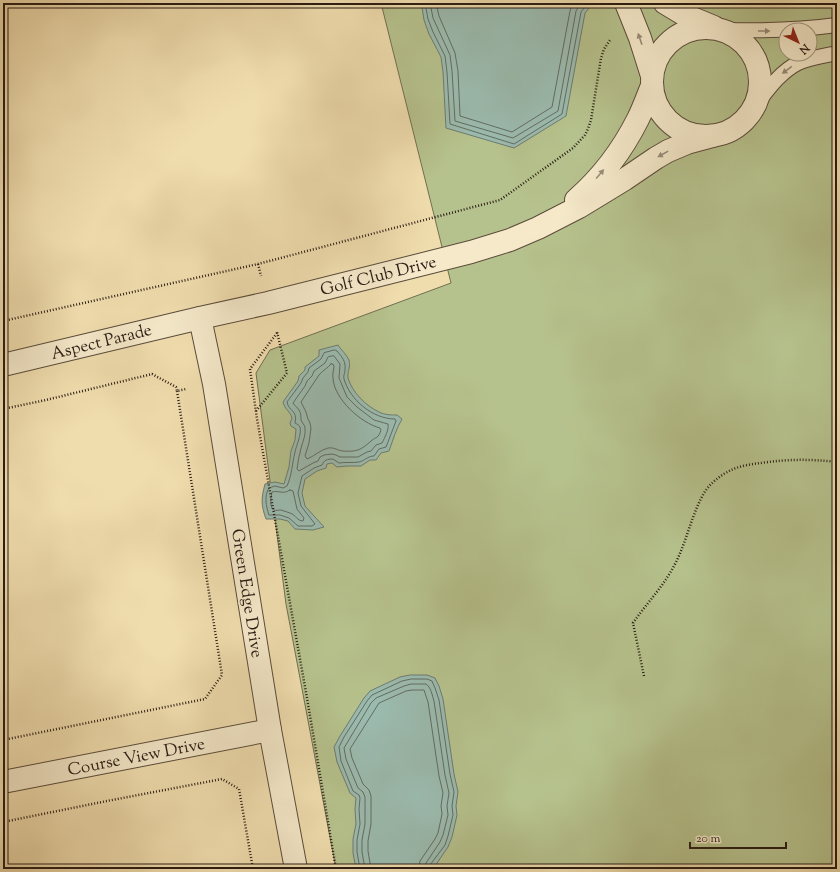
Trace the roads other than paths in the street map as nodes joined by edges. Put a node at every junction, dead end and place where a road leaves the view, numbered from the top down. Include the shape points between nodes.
1 (626, 3) edge
2 (665, 3) edge
3 (837, 25) edge
4 (721, 29) junction
5 (837, 53) edge
6 (651, 82) junction
7 (752, 110) junction
8 (713, 136) junction
9 (552, 221) junction
10 (200, 318) junction
11 (3, 365) edge
12 (270, 730) junction
13 (3, 782) edge
14 (296, 869) edge

6 -> 1 street via 640,38
2 - 4 street
4 -> 3 lane via 767,31
4 - 6 street via 697,28 670,41 657,57
4 - 7 street via 741,40 754,55 760,83
5 -> 7 lane via 812,58 791,67 779,77
6 - 8 street via 653,97 668,122 684,132
9 -> 6 street, Golf Club Drive via 587,189 628,138
7 - 8 street via 731,130
8 -> 9 street, Golf Club Drive via 668,151 593,199
9 - 10 street, Golf Club Drive via 524,235 471,252
10 - 11 street, Aspect Parade
10 - 12 street, Green Edge Drive via 214,384
12 - 13 street, Course View Drive
12 - 14 street, Green Edge Drive

